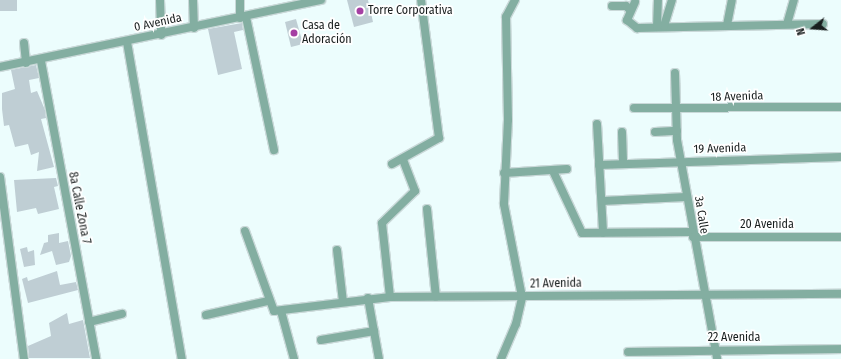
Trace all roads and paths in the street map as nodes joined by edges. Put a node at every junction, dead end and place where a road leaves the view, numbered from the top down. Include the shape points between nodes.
1 (160, 0) edge
2 (193, 0) edge
3 (240, 0) edge
4 (321, 0) edge
5 (421, 0) edge
6 (515, 0) edge
7 (658, 0) edge
8 (672, 0) edge
9 (732, 0) edge
10 (794, 0) edge
11 (313, 1) edge
12 (635, 2) dead end
13 (612, 6) dead end
14 (630, 10) junction
15 (243, 18) junction
16 (787, 24) junction
17 (823, 24) dead end
18 (728, 25) junction
19 (660, 26) junction
20 (194, 28) junction
21 (161, 35) junction
22 (127, 42) junction
23 (24, 43) dead end
24 (41, 61) junction
25 (26, 63) junction
26 (0, 67) edge
27 (675, 73) dead end
28 (841, 107) edge
29 (634, 108) dead end
30 (677, 110) junction
31 (597, 124) dead end
32 (677, 131) junction
33 (622, 132) dead end
34 (655, 132) dead end
35 (274, 150) dead end
36 (841, 157) edge
37 (403, 159) junction
38 (681, 162) junction
39 (392, 164) dead end
40 (599, 164) junction
41 (624, 164) junction
42 (567, 169) dead end
43 (553, 171) junction
44 (504, 173) junction
45 (0, 177) edge
46 (686, 197) junction
47 (602, 201) junction
48 (427, 209) dead end
49 (245, 231) dead end
50 (603, 233) junction
51 (692, 234) junction
52 (841, 237) edge
53 (337, 250) dead end
54 (841, 294) edge
55 (704, 295) junction
56 (390, 297) junction
57 (436, 297) junction
58 (522, 297) junction
59 (368, 298) junction
60 (268, 300) junction
61 (343, 302) junction
62 (276, 310) junction
63 (122, 314) dead end
64 (206, 315) dead end
65 (89, 322) junction
66 (374, 331) junction
67 (321, 340) dead end
68 (841, 349) edge
69 (715, 350) junction
70 (628, 352) dead end
71 (24, 359) edge
72 (96, 359) edge
73 (182, 359) edge
74 (294, 359) edge
75 (379, 359) edge
76 (501, 359) edge
77 (717, 359) edge

1 - 21 street
2 - 20 street
3 - 15 street
4 - 11 street, 0 Avenida
5 - 37 street via 439,138
6 - 44 street via 506,17 508,120
7 - 19 street
8 - 19 street
9 - 18 street
10 - 16 street
11 - 15 street, 0 Avenida
12 - 14 street
13 - 14 street via 626,6
14 - 19 street via 627,20 630,26
15 - 20 street, 0 Avenida
15 - 35 street
16 - 17 street
16 - 18 street
18 - 19 street
20 - 21 street, 0 Avenida
21 - 22 street, 0 Avenida
22 - 24 street, 0 Avenida
22 - 73 street
23 - 25 street
24 - 25 street, 0 Avenida
24 - 65 street, 8a Calle Zona 7
25 - 26 street, 0 Avenida
27 - 30 street, 3a Calle
28 - 30 street, 18 Avenida
29 - 30 street, 18 Avenida
30 - 32 street, 3a Calle
31 - 40 street
32 - 34 street
32 - 38 street, 3a Calle
33 - 41 street
36 - 38 street, 19 Avenida
37 - 39 street
37 - 56 street via 415,191 382,223
38 - 41 street, 19 Avenida
38 - 46 street, 3a Calle
40 - 41 street, 19 Avenida
40 - 47 street
42 - 43 street
43 - 44 street
43 - 50 street, 20 Avenida via 580,232
44 - 58 street via 507,233
45 - 71 street
46 - 47 street
46 - 51 street, 3a Calle
47 - 50 street
48 - 57 street
49 - 60 street
50 - 51 street, 20 Avenida
51 - 52 street, 20 Avenida
51 - 55 street, 3a Calle
53 - 61 street
54 - 55 street, 21 Avenida
55 - 58 street, 21 Avenida
55 - 69 street, 3a Calle
56 - 57 street, 21 Avenida
56 - 59 street, 21 Avenida
57 - 58 street, 21 Avenida
58 - 76 street via 516,324
59 - 61 street, 21 Avenida
59 - 66 street
60 - 62 street
60 - 64 street
61 - 62 street, 21 Avenida
62 - 74 street
63 - 65 street
65 - 72 street, 8a Calle Zona 7
66 - 67 street
66 - 75 street
68 - 69 street, 22 Avenida
69 - 70 street, 22 Avenida
69 - 77 street, 3a Calle

